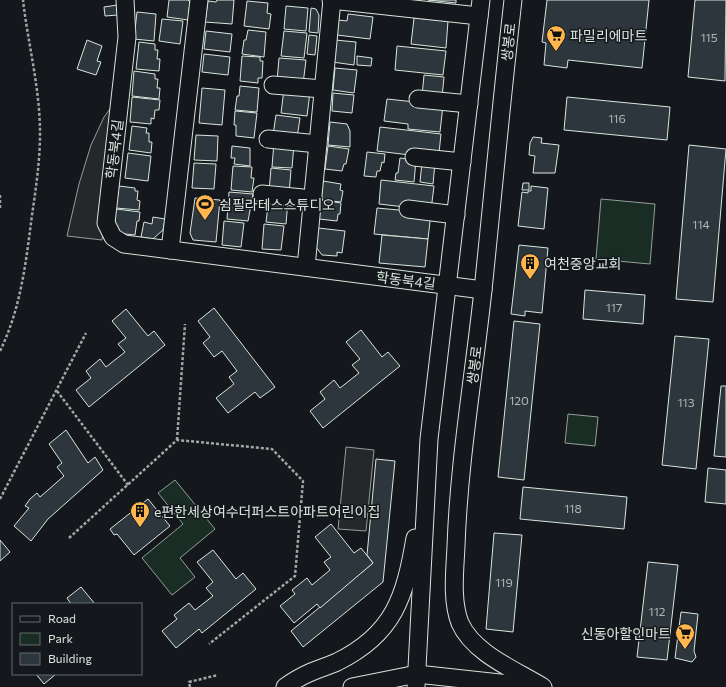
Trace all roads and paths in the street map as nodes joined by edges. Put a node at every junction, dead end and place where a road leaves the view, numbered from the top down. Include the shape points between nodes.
1 (23, 0) edge
2 (125, 0) edge
3 (199, 0) edge
4 (332, 0) edge
5 (513, 0) edge
6 (480, 8) edge
7 (273, 85) dead end
8 (324, 90) junction
9 (418, 99) dead end
10 (469, 104) junction
11 (268, 139) dead end
12 (318, 144) junction
13 (414, 157) dead end
14 (462, 162) junction
15 (262, 194) dead end
16 (0, 195) edge
17 (313, 199) junction
18 (0, 204) edge
19 (408, 209) dead end
20 (0, 210) edge
21 (456, 215) junction
22 (170, 250) junction
23 (306, 267) junction
24 (448, 286) junction
25 (483, 290) junction
26 (185, 324) dead end
27 (86, 333) dead end
28 (0, 350) edge
29 (56, 391) junction
30 (429, 439) junction
31 (177, 440) junction
32 (128, 485) junction
33 (0, 499) edge
34 (69, 538) dead end
35 (209, 644) dead end
36 (218, 675) dead end
37 (416, 680) edge
38 (190, 687) edge
39 (285, 687) edge
40 (355, 687) edge
41 (536, 687) edge
42 (543, 687) edge

1 - 28 path via 36,85 40,133 37,181 21,292 11,328
2 - 22 street, 학동북4길 via 127,37 106,228 120,243
3 - 22 street
4 - 6 street
4 - 8 street
5 - 25 street, 쌍봉로
6 - 10 street
7 - 8 street
8 - 12 street
9 - 10 street
10 - 14 street
11 - 12 street
12 - 17 street
13 - 14 street
14 - 21 street
15 - 17 street
16 - 18 path
17 - 23 street
18 - 20 path
19 - 21 street
21 - 24 street
22 - 23 street, 학동북4길
23 - 24 street, 학동북4길
24 - 25 street, 학동북4길
24 - 30 street
25 - 42 street, 쌍봉로 via 458,490 455,605 468,637 478,648
26 - 31 path
27 - 29 path
29 - 32 path
29 - 33 path
30 - 37 street
30 - 39 street via 409,573 400,602 390,619 361,647
31 - 32 path
31 - 35 path via 272,449 303,481 295,576
32 - 34 path
36 - 38 path via 188,682
37 - 40 street
37 - 41 street

